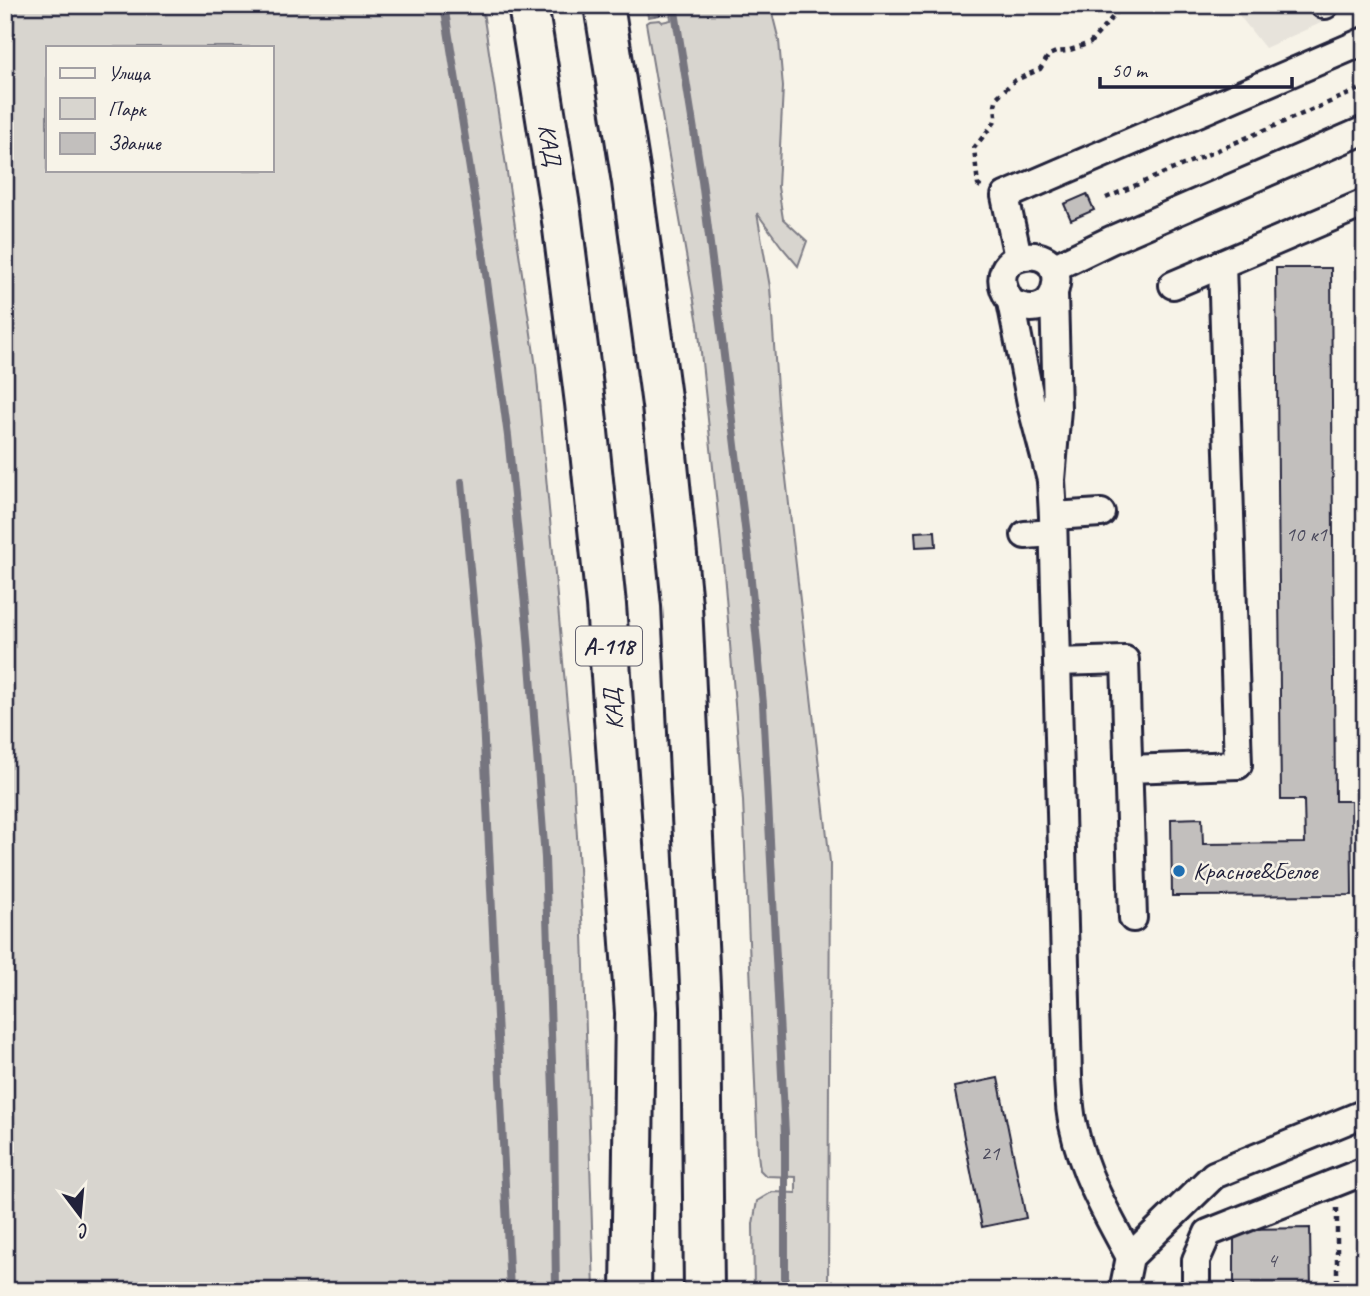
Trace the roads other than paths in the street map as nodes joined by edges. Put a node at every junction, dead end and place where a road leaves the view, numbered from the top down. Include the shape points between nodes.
1 (528, 5) edge
2 (604, 5) edge
3 (1365, 41) edge
4 (1365, 130) edge
5 (1365, 204) edge
6 (1018, 257) junction
7 (1222, 264) junction
8 (1054, 281) junction
9 (1173, 285) dead end
10 (1010, 302) junction
11 (1051, 480) junction
12 (1101, 513) dead end
13 (1053, 524) junction
14 (1025, 535) dead end
15 (1058, 662) junction
16 (1128, 769) junction
17 (1133, 918) dead end
18 (1365, 1113) edge
19 (1365, 1171) edge
20 (1130, 1257) junction
21 (631, 1291) edge
22 (705, 1291) edge
23 (1123, 1291) edge
24 (1196, 1291) edge

1 - 21 highway, КАД / А-118 via 561,213 606,605 635,1013
2 - 22 highway via 662,405 682,605 701,1007
3 - 6 street via 1005,196
4 - 8 street via 1124,235
5 - 7 street
6 - 8 street via 1044,258
6 - 10 street via 1007,265 1002,277
7 - 9 street
7 - 16 street via 1238,765
8 - 10 street via 1046,303 1034,309
8 - 11 street via 1057,409
10 - 11 street
11 - 13 street
12 - 13 street
13 - 14 street
13 - 15 street
15 - 16 street via 1125,660
15 - 20 street via 1072,1124 1084,1166
16 - 17 street
18 - 20 street via 1213,1175
19 - 24 street via 1208,1233 1196,1260
20 - 23 street

